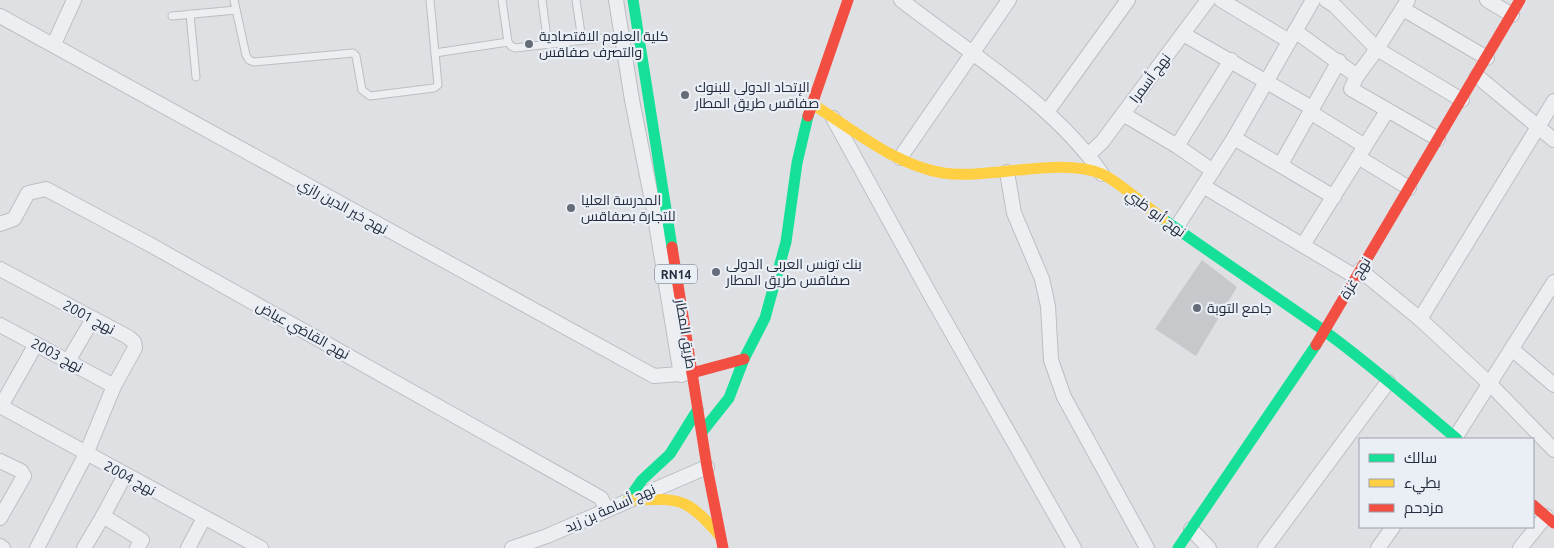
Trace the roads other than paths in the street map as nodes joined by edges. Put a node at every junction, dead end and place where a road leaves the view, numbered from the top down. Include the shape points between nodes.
1 (74, 0) edge
2 (234, 0) edge
3 (430, 0) edge
4 (502, 0) edge
5 (542, 0) edge
6 (576, 0) edge
7 (616, 0) edge
8 (634, 0) edge
9 (848, 0) edge
10 (901, 0) edge
11 (1009, 0) edge
12 (1128, 0) edge
13 (1208, 0) edge
14 (1221, 0) edge
15 (1313, 0) edge
16 (1487, 0) edge
17 (1520, 0) edge
18 (1333, 2) edge
19 (1405, 5) edge
20 (236, 10) junction
21 (190, 14) junction
22 (1512, 15) junction
23 (0, 16) edge
24 (172, 16) dead end
25 (1183, 34) junction
26 (1292, 36) junction
27 (603, 38) dead end
28 (582, 40) junction
29 (508, 42) junction
30 (54, 44) junction
31 (548, 44) junction
32 (1377, 49) junction
33 (435, 53) junction
34 (972, 55) junction
35 (1487, 58) junction
36 (1231, 60) junction
37 (1339, 61) junction
38 (1357, 76) junction
39 (1477, 76) junction
40 (196, 77) dead end
41 (1266, 81) junction
42 (1462, 100) junction
43 (1554, 101) edge
44 (812, 104) junction
45 (1311, 110) junction
46 (1387, 111) junction
47 (1048, 112) junction
48 (1123, 114) junction
49 (832, 115) junction
50 (1538, 128) junction
51 (1234, 138) junction
52 (1438, 139) junction
53 (1554, 140) edge
54 (1178, 146) junction
55 (1361, 151) junction
56 (1089, 154) junction
57 (900, 158) junction
58 (1282, 164) junction
59 (1213, 171) junction
60 (1007, 172) junction
61 (1102, 174) junction
62 (1203, 186) junction
63 (1409, 188) junction
64 (1334, 197) junction
65 (0, 224) edge
66 (1176, 228) junction
67 (1303, 245) junction
68 (0, 269) edge
69 (1358, 274) junction
70 (1554, 282) edge
71 (1543, 302) junction
72 (1554, 312) edge
73 (93, 319) junction
74 (1420, 319) junction
75 (0, 325) edge
76 (1323, 330) junction
77 (36, 344) junction
78 (1512, 350) junction
79 (744, 359) junction
80 (68, 361) junction
81 (686, 374) junction
82 (1388, 382) junction
83 (1491, 385) junction
84 (1554, 385) edge
85 (114, 386) junction
86 (0, 406) edge
87 (698, 409) junction
88 (702, 432) junction
89 (1456, 438) edge
90 (1554, 450) edge
91 (86, 454) junction
92 (0, 461) edge
93 (707, 467) junction
94 (125, 475) junction
95 (628, 500) junction
96 (1534, 506) edge
97 (607, 510) junction
98 (103, 516) junction
99 (0, 518) edge
100 (204, 518) junction
101 (1550, 520) edge
102 (1392, 528) edge
103 (1190, 529) junction
104 (722, 543) edge
105 (0, 546) edge
106 (3, 548) edge
107 (37, 548) edge
108 (84, 548) edge
109 (137, 548) edge
110 (188, 548) edge
111 (261, 548) edge
112 (512, 548) edge
113 (1074, 548) edge
114 (1147, 548) edge
115 (1178, 548) edge
116 (1210, 548) edge
117 (1265, 548) edge
118 (1378, 548) edge
119 (1520, 548) edge

1 - 30 street
2 - 20 lane
3 - 33 lane
4 - 29 lane
5 - 31 lane
6 - 28 lane
7 - 81 street via 632,100
8 - 81 street, طريق المطار / RN14
9 - 44 street
10 - 34 street
11 - 34 street
12 - 47 street
13 - 25 street, نهج أسمرا
14 - 26 street
15 - 26 street
16 - 22 street
17 - 22 street, نهج غزة
18 - 32 street
19 - 32 street
19 - 35 street
20 - 21 lane
20 - 33 lane via 248,60 353,53 362,90 370,96 434,88 438,85
21 - 24 lane
21 - 40 lane
22 - 35 street, نهج غزة
23 - 30 street, نهج خير الدين رازي
25 - 36 street
25 - 48 street, نهج أسمرا
26 - 37 street
26 - 41 street
27 - 28 lane
28 - 31 lane
29 - 31 lane via 516,48
29 - 33 lane
30 - 81 street, نهج خير الدين رازي via 654,376
32 - 38 street
32 - 42 street
34 - 47 street
34 - 57 street
35 - 39 street, نهج غزة
36 - 41 street
36 - 54 street
37 - 38 street
37 - 45 street
38 - 46 street via 1351,89
39 - 42 street, نهج غزة
39 - 50 street
41 - 45 street
41 - 51 street
42 - 52 street, نهج غزة
43 - 50 street
44 - 49 street, نهج أبو ظبي
44 - 79 street via 797,162 786,242 765,318
45 - 55 street
45 - 58 street
46 - 52 street
46 - 55 street
47 - 56 street
48 - 54 street
48 - 56 street, نهج أسمرا
49 - 57 street, نهج أبو ظبي
49 - 113 street via 930,296
50 - 53 street
50 - 74 street
51 - 58 street
51 - 59 street
52 - 63 street, نهج غزة
54 - 59 street
55 - 63 street
55 - 64 street
56 - 61 street
57 - 60 street, نهج أبو ظبي via 915,167 943,173 978,175
58 - 64 street
59 - 62 street
60 - 61 street, نهج أبو ظبي via 1065,166
60 - 114 street via 1014,212 1042,279 1048,306 1051,360 1056,376 1064,397
61 - 66 street, نهج أبو ظبي
62 - 66 street
62 - 67 street
63 - 69 street, نهج غزة
64 - 67 street
65 - 97 street, نهج القاضي عياض via 14,219 28,193 46,189 511,445 601,498
66 - 76 street, نهج أبو ظبي
67 - 69 street
68 - 73 street, نهج 2001
69 - 74 street
69 - 76 street, نهج غزة
70 - 71 street
71 - 72 street
71 - 78 street
73 - 80 street
73 - 85 street, نهج 2001 via 134,342 135,348
74 - 83 street
75 - 77 street, نهج 2003
76 - 82 street, نهج أبو ظبي
76 - 103 street, نهج غزة
77 - 80 street, نهج 2003
77 - 86 street
78 - 83 street
78 - 84 street
79 - 81 street
79 - 88 street via 729,398
80 - 85 street, نهج 2003
81 - 87 street, طريق المطار / RN14
82 - 89 street, نهج أبو ظبي
82 - 117 street
83 - 89 street
83 - 90 street
85 - 91 street
86 - 91 street, نهج 2004
87 - 88 street, طريق المطار / RN14
87 - 95 street via 670,454 642,480
88 - 93 street, طريق المطار / RN14
91 - 94 street, نهج 2004
91 - 107 street
92 - 99 street via 17,468 24,476
93 - 95 street, نهج أسامة بن زيد
93 - 104 street, طريق المطار / RN14
94 - 98 street
94 - 100 street, نهج 2004
95 - 97 street, نهج أسامة بن زيد
95 - 104 street via 688,504 697,510
96 - 101 street
97 - 112 street, نهج أسامة بن زيد
98 - 108 street
98 - 109 street via 142,540
100 - 110 street
100 - 111 street, نهج 2004
101 - 119 street
102 - 118 street
103 - 115 street, نهج غزة
103 - 116 street
105 - 106 street

